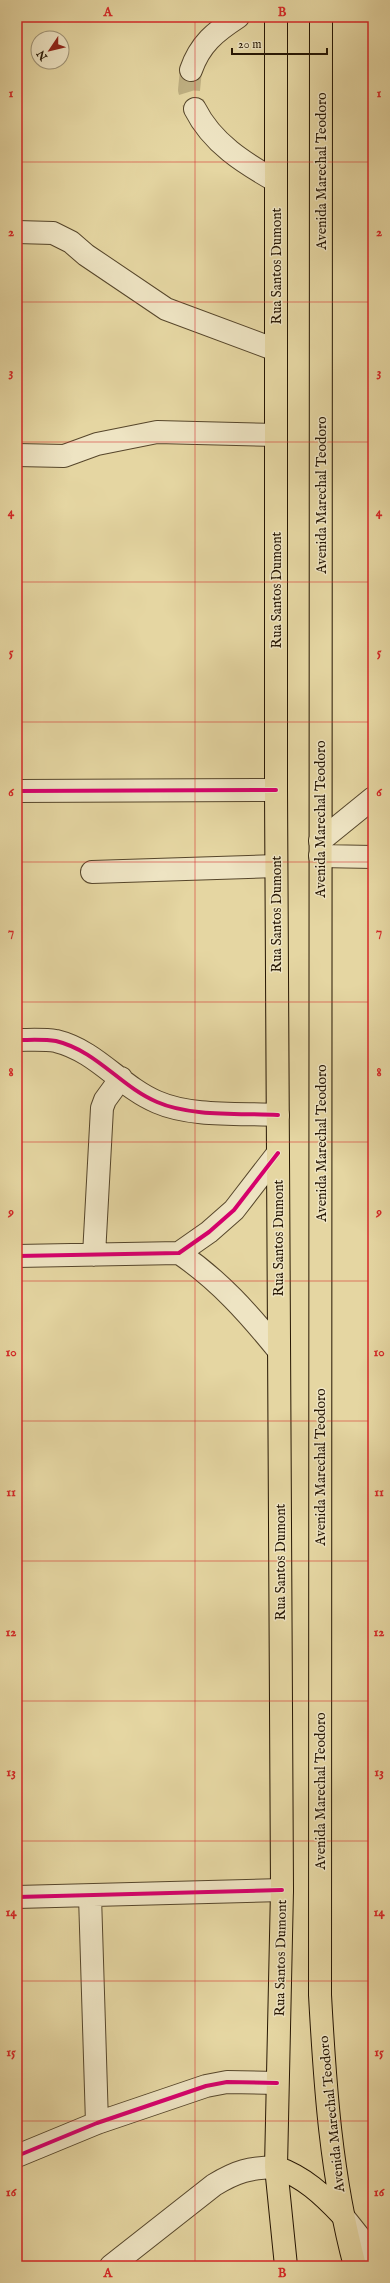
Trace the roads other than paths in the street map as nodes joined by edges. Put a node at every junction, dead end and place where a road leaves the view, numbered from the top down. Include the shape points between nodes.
1 (238, 17) edge
2 (276, 17) edge
3 (321, 17) edge
4 (191, 70) tunnel mouth
5 (195, 109) tunnel mouth
6 (276, 181) junction
7 (17, 232) edge
8 (276, 350) junction
9 (276, 435) junction
10 (17, 455) edge
11 (276, 790) junction
12 (17, 791) edge
13 (373, 798) edge
14 (320, 848) junction
15 (373, 857) edge
16 (276, 866) junction
17 (92, 872) dead end
18 (17, 1040) edge
19 (121, 1078) junction
20 (278, 1115) junction
21 (278, 1153) junction
22 (179, 1253) junction
23 (94, 1255) junction
24 (17, 1256) edge
25 (279, 1352) junction
26 (282, 1890) junction
27 (90, 1896) junction
28 (17, 1897) edge
29 (277, 2083) junction
30 (97, 2123) junction
31 (17, 2156) edge
32 (276, 2167) junction
33 (342, 2214) junction
34 (373, 2254) edge
35 (111, 2266) edge
36 (286, 2266) edge
37 (355, 2266) edge

1 - 4 street via 220,28 200,48
2 - 6 main road, Rua Santos Dumont
3 - 14 main road, Avenida Marechal Teodoro
5 - 6 street via 214,137 252,167
6 - 8 main road, Rua Santos Dumont
7 - 8 street via 53,233 71,242 166,309
8 - 9 main road, Rua Santos Dumont
9 - 10 street via 157,432 97,444 64,456
9 - 11 main road, Rua Santos Dumont
11 - 12 street
11 - 16 main road, Rua Santos Dumont
13 - 14 street
14 - 15 street
14 - 33 main road, Avenida Marechal Teodoro via 320,1995 325,2089
16 - 17 street
16 - 20 main road, Rua Santos Dumont
18 - 19 street via 68,1044 91,1056
19 - 20 street via 156,1102 171,1108
19 - 23 street via 102,1108
20 - 21 main road, Rua Santos Dumont
21 - 22 street via 234,1210
21 - 25 main road, Rua Santos Dumont
22 - 23 street
22 - 25 street via 202,1269 228,1293 249,1314
23 - 24 street
25 - 26 main road, Rua Santos Dumont
26 - 27 street
26 - 29 main road, Rua Santos Dumont
27 - 28 street
27 - 30 street
29 - 30 street via 227,2082 206,2086
29 - 32 main road, Rua Santos Dumont
30 - 31 street
32 - 33 main road via 308,2183
32 - 35 street via 251,2168 223,2179
32 - 36 main road, Rua Santos Dumont
33 - 34 street
33 - 37 main road, Avenida Marechal Teodoro

